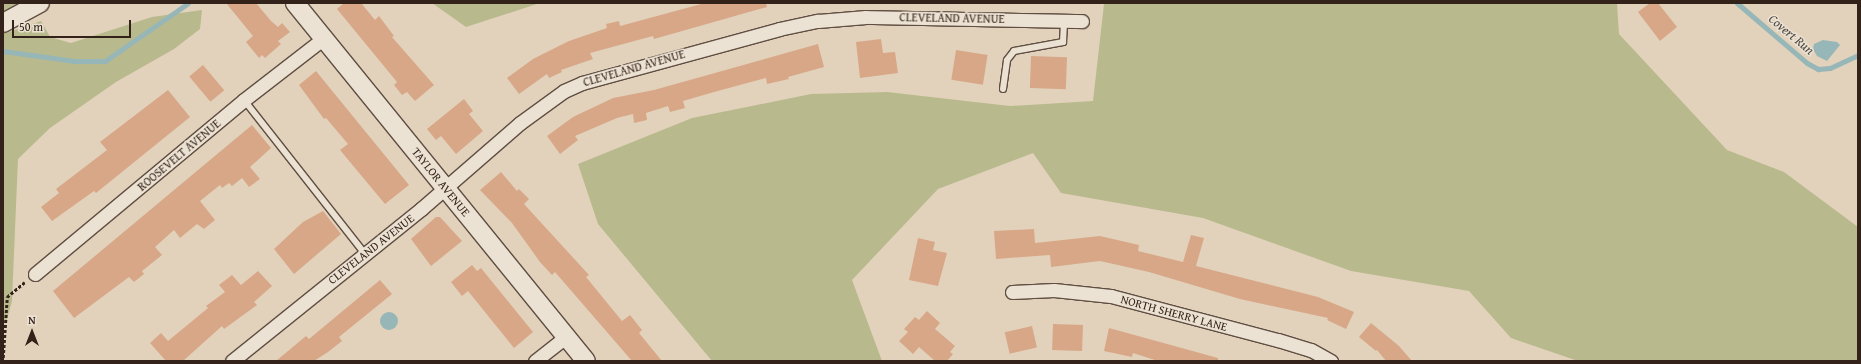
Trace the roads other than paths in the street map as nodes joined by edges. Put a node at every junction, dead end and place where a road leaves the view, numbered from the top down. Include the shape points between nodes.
1 (40, 3) edge
2 (295, 3) edge
3 (1064, 20) junction
4 (1082, 21) dead end
5 (3, 22) edge
6 (324, 38) junction
7 (1003, 89) dead end
8 (244, 100) junction
9 (446, 188) junction
10 (365, 254) junction
11 (35, 274) road end
12 (1012, 292) dead end
13 (566, 337) junction
14 (232, 361) edge
15 (536, 361) edge
16 (586, 361) edge
17 (1331, 361) edge

1 - 5 street
2 - 6 street, TAYLOR AVENUE
3 - 4 street, CLEVELAND AVENUE
3 - 7 lane via 1063,42 1014,51 1007,60
3 - 9 street, CLEVELAND AVENUE via 866,17 818,21 614,72 564,91 520,123
6 - 8 street, ROOSEVELT AVENUE
6 - 9 street, TAYLOR AVENUE
8 - 10 lane
8 - 11 street, ROOSEVELT AVENUE
9 - 10 street, CLEVELAND AVENUE
9 - 13 street, TAYLOR AVENUE
10 - 14 street, CLEVELAND AVENUE
12 - 17 street, NORTH SHERRY LANE via 1054,290 1111,296 1278,340 1311,350
13 - 15 street
13 - 16 street, TAYLOR AVENUE

